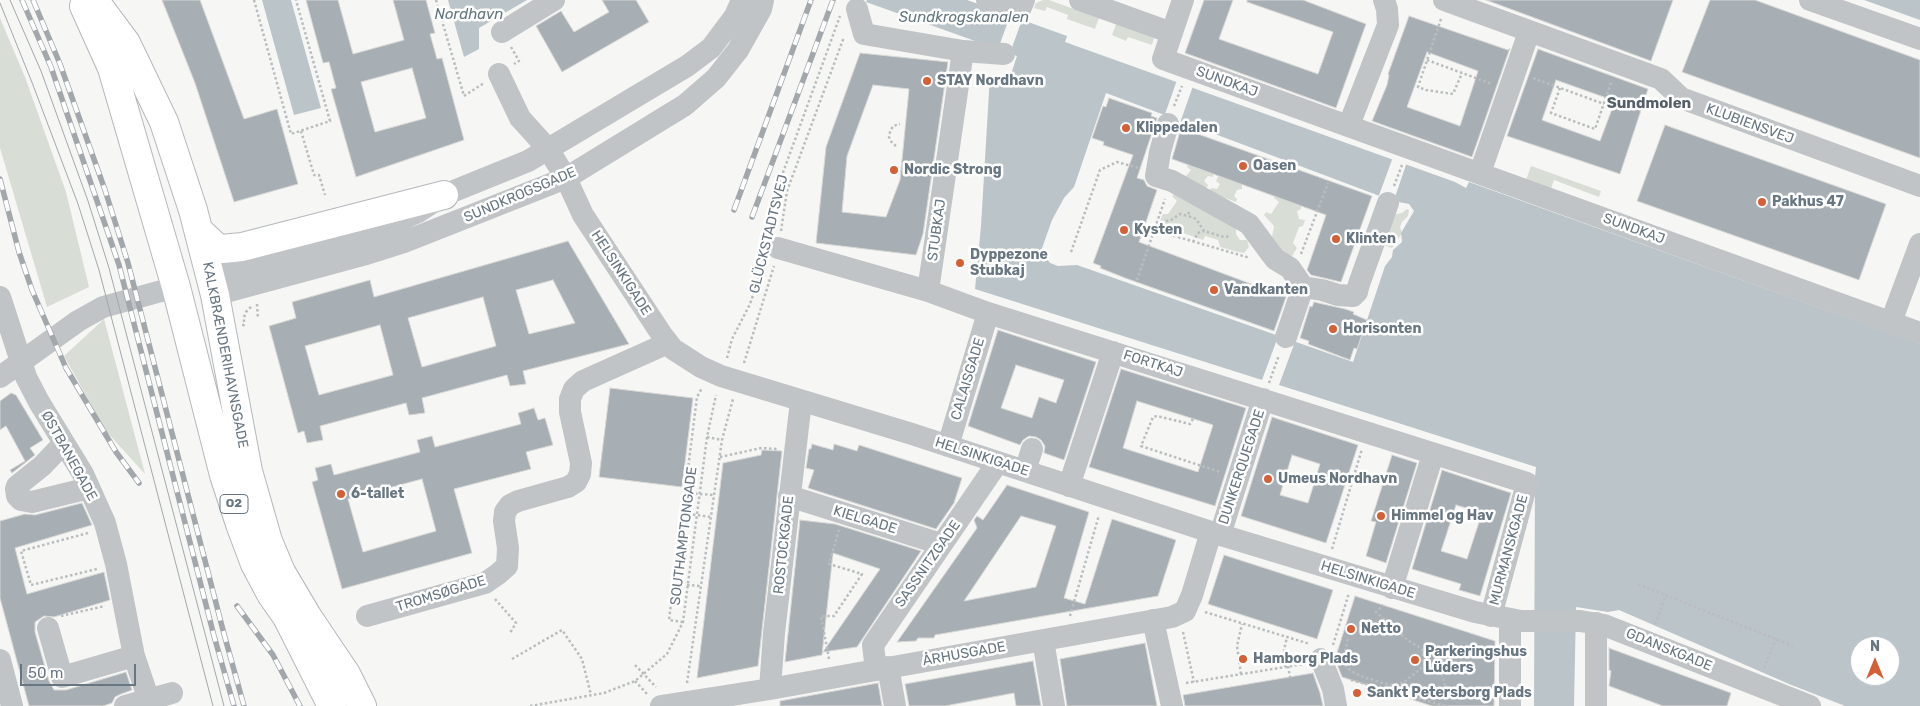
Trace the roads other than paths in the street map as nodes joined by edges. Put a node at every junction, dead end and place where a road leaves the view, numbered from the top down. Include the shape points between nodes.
1 (81, 0) edge
2 (94, 0) edge
3 (554, 0) edge
4 (742, 0) edge
5 (763, 0) edge
6 (987, 0) edge
7 (1024, 0) edge
8 (1080, 0) edge
9 (1183, 0) edge
10 (1384, 0) edge
11 (1446, 0) edge
12 (1810, 0) edge
13 (849, 9) road end
14 (502, 32) road end
15 (1529, 32) junction
16 (1172, 33) junction
17 (1920, 39) edge
18 (963, 51) junction
19 (1004, 54) dead end
20 (499, 74) road end
21 (1168, 124) road end
22 (1349, 125) junction
23 (548, 149) junction
24 (1480, 173) junction
25 (566, 178) junction
26 (1920, 186) edge
27 (444, 195) junction
28 (1388, 203) road end
29 (199, 230) junction
30 (1920, 244) edge
31 (771, 246) road end
32 (199, 283) junction
33 (1304, 286) junction
34 (928, 291) junction
35 (0, 297) edge
36 (988, 313) junction
37 (1891, 322) junction
38 (4, 326) edge
39 (1920, 333) edge
40 (1286, 337) road end
41 (668, 343) junction
42 (1114, 352) junction
43 (20, 362) junction
44 (0, 377) edge
45 (1263, 399) junction
46 (801, 401) junction
47 (63, 444) junction
48 (948, 446) junction
49 (1032, 449) dead end
50 (1433, 454) junction
51 (998, 462) junction
52 (1025, 471) junction
53 (1527, 483) joint
54 (1069, 486) junction
55 (89, 488) junction
56 (789, 496) junction
57 (1215, 533) junction
58 (941, 544) junction
59 (1390, 597) junction
60 (367, 616) dead end
61 (1507, 619) junction
62 (1153, 620) junction
63 (1588, 622) junction
64 (48, 628) road end
65 (1054, 638) junction
66 (1317, 652) road end
67 (134, 656) junction
68 (0, 660) edge
69 (882, 668) junction
70 (172, 693) dead end
71 (780, 694) edge
72 (1170, 696) edge
73 (1779, 700) edge
74 (150, 703) edge
75 (1601, 704) edge
76 (12, 706) edge
77 (125, 706) edge
78 (332, 706) edge
79 (362, 706) edge
80 (661, 706) edge
81 (895, 706) edge
82 (1054, 706) edge
83 (1336, 706) edge
84 (1510, 706) edge
85 (1810, 706) edge

1 - 32 main road, KALKBRÆNDERIHAVNSGADE / O2
2 - 29 main road, KALKBRÆNDERIHAVNSGADE / O2 via 126,43 164,122
3 - 14 street
4 - 23 street, SUNDKROGSGADE via 735,16 711,48 687,66
5 - 25 street, SUNDKROGSGADE via 738,50 716,78 685,105
6 - 7 street via 1019,12
8 - 16 street
9 - 16 street, SUNDKAJ
10 - 22 street via 1388,25
11 - 15 street, KLUBIENSVEJ
12 - 17 street
13 - 18 street via 864,34
15 - 24 street
15 - 26 street, KLUBIENSVEJ via 1661,79 1681,98
16 - 22 street, SUNDKAJ via 1163,59
18 - 19 street
18 - 34 street, STUBKAJ
20 - 23 street, HELSINKIGADE via 520,118
21 - 33 street via 1160,152 1164,179 1249,224 1274,259 1290,268
22 - 24 street, SUNDKAJ
23 - 25 street, HELSINKIGADE
23 - 27 street, SUNDKROGSGADE via 528,161
24 - 37 street, SUNDKAJ
25 - 32 street, SUNDKROGSGADE via 404,242 353,258
25 - 41 street, HELSINKIGADE via 583,215
27 - 29 main road via 242,247 222,249
27 - 32 street, SUNDKROGSGADE via 418,212 374,232
28 - 33 street via 1358,292 1353,296 1338,295
29 - 32 main road, KALKBRÆNDERIHAVNSGADE / O2
30 - 37 street
31 - 34 street, FORTKAJ
32 - 43 street via 103,308 78,321
32 - 78 main road, KALKBRÆNDERIHAVNSGADE / O2 via 224,475 252,556
32 - 79 main road, KALKBRÆNDERIHAVNSGADE / O2 via 268,541 280,572 346,674
33 - 40 street
34 - 36 street, FORTKAJ
35 - 38 street, ØSTBANEGADE
36 - 42 street, FORTKAJ
36 - 48 street, CALAISGADE
37 - 39 street, SUNDKAJ
38 - 43 street, ØSTBANEGADE via 15,341
41 - 46 street, HELSINKIGADE via 673,349 723,376
41 - 60 street, TROMSØGADE via 583,380 574,389 570,412 581,464 580,474 576,482 568,486 510,505 504,521 507,566 485,583
42 - 45 street, FORTKAJ
42 - 54 street
43 - 44 street
43 - 47 street, ØSTBANEGADE
45 - 50 street, FORTKAJ
45 - 57 street, DUNKERQUEGADE via 1238,478
46 - 48 street, HELSINKIGADE
46 - 56 street, ROSTOCKGADE
47 - 55 street, ØSTBANEGADE
47 - 55 street via 17,486 17,496 32,502
48 - 51 street, HELSINKIGADE
49 - 52 street
50 - 53 street, FORTKAJ
50 - 59 street
51 - 52 street, HELSINKIGADE
51 - 58 street, SASSNITZGADE
52 - 54 street, HELSINKIGADE
53 - 61 street, MURMANSKGADE
54 - 57 street, HELSINKIGADE
55 - 67 street, ØSTBANEGADE via 106,528 116,564
56 - 58 street, KIELGADE
56 - 71 street, ROSTOCKGADE via 774,633
57 - 59 street, HELSINKIGADE via 1355,576
57 - 62 street, ÅRHUSGADE via 1192,595 1183,610 1172,617
58 - 69 street, SASSNITZGADE via 872,644
59 - 61 street, HELSINKIGADE
61 - 63 street, GDANSKGADE
61 - 84 street, MURMANSKGADE
62 - 65 street, ÅRHUSGADE
62 - 72 street
63 - 73 street, GDANSKGADE
63 - 75 street
64 - 67 street via 62,677
65 - 69 street, ÅRHUSGADE
65 - 82 street
66 - 83 street via 1334,689
67 - 74 street, ØSTBANEGADE
68 - 76 street
69 - 71 street, ÅRHUSGADE via 832,678
69 - 81 street, SASSNITZGADE
70 - 74 street
71 - 80 street, ÅRHUSGADE
73 - 85 street, GDANSKGADE
74 - 77 street

